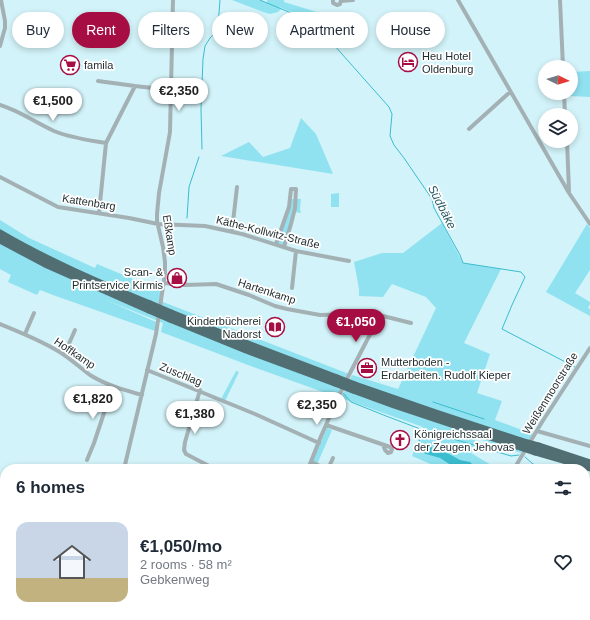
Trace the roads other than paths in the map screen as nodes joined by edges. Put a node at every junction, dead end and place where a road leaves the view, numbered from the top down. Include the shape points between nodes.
1 (2, 0) edge
2 (173, 0) edge
3 (333, 0) edge
4 (341, 0) edge
5 (353, 0) edge
6 (458, 0) edge
7 (560, 0) edge
8 (0, 46) edge
9 (563, 60) edge
10 (98, 81) dead end
11 (135, 86) junction
12 (171, 90) junction
13 (510, 92) junction
14 (0, 105) edge
15 (469, 129) dead end
16 (106, 143) junction
17 (567, 148) edge
18 (0, 177) edge
19 (237, 187) dead end
20 (569, 193) junction
21 (99, 213) junction
22 (158, 224) junction
23 (590, 224) edge
24 (232, 231) junction
25 (0, 233) edge
26 (0, 240) edge
27 (276, 244) junction
28 (284, 247) junction
29 (296, 251) junction
30 (349, 261) dead end
31 (164, 283) junction
32 (292, 288) dead end
33 (150, 307) junction
34 (34, 313) dead end
35 (380, 316) junction
36 (411, 323) dead end
37 (0, 324) edge
38 (75, 330) dead end
39 (25, 334) junction
40 (590, 348) edge
41 (64, 355) junction
42 (147, 370) junction
43 (113, 386) junction
44 (200, 390) junction
45 (142, 395) junction
46 (326, 425) junction
47 (537, 431) junction
48 (319, 443) junction
49 (383, 445) dead end
50 (590, 446) edge
51 (537, 449) junction
52 (333, 458) dead end
53 (87, 460) dead end
54 (311, 462) joint
55 (590, 462) edge
56 (125, 464) edge
57 (205, 464) edge
58 (316, 464) edge
59 (330, 464) edge
60 (517, 464) edge
61 (579, 464) edge

1 - 8 street via 5,21
2 - 12 street, Eßkamp
3 - 4 street via 337,5 340,5
4 - 5 street
6 - 13 street
7 - 9 street
10 - 11 street
11 - 12 street
11 - 16 street
12 - 22 street, Eßkamp via 170,136 158,198
13 - 15 street
13 - 20 street
14 - 16 street via 70,137
16 - 21 street
17 - 20 street
18 - 21 street, Kattenbarg via 58,207
19 - 24 street
20 - 23 street
21 - 22 street, Kattenbarg
22 - 24 street, Käthe-Kollwitz-Straße via 205,226
22 - 31 street, Eßkamp via 164,247
24 - 27 street, Käthe-Kollwitz-Straße
25 - 33 highway
26 - 33 highway via 46,264
27 - 28 street, Käthe-Kollwitz-Straße
27 - 28 street via 289,207 291,189 296,190 295,208
28 - 29 street, Käthe-Kollwitz-Straße
29 - 30 street, Käthe-Kollwitz-Straße
29 - 32 street
31 - 35 street, Hartenkamp via 216,284 275,306 320,315
31 - 42 street, Eßkamp via 158,327
33 - 51 highway, bridge via 246,350 336,380 394,405
34 - 39 street
35 - 36 street, Hartenkamp
35 - 46 street
37 - 39 street, Hoffkamp
38 - 41 street
39 - 41 street, Hoffkamp
40 - 47 street, Weißenmoorstraße
41 - 43 street, Hoffkamp via 91,375
42 - 44 street, Zuschlag
42 - 45 street, Eßkamp
43 - 45 street, Hoffkamp
43 - 53 street
44 - 48 street, Zuschlag
44 - 57 street via 184,450 186,454
45 - 56 street, Eßkamp
46 - 48 street
46 - 49 street
47 - 50 street
47 - 60 street, Weißenmoorstraße
48 - 54 street
51 - 55 highway
51 - 61 highway
52 - 59 street
54 - 58 street

